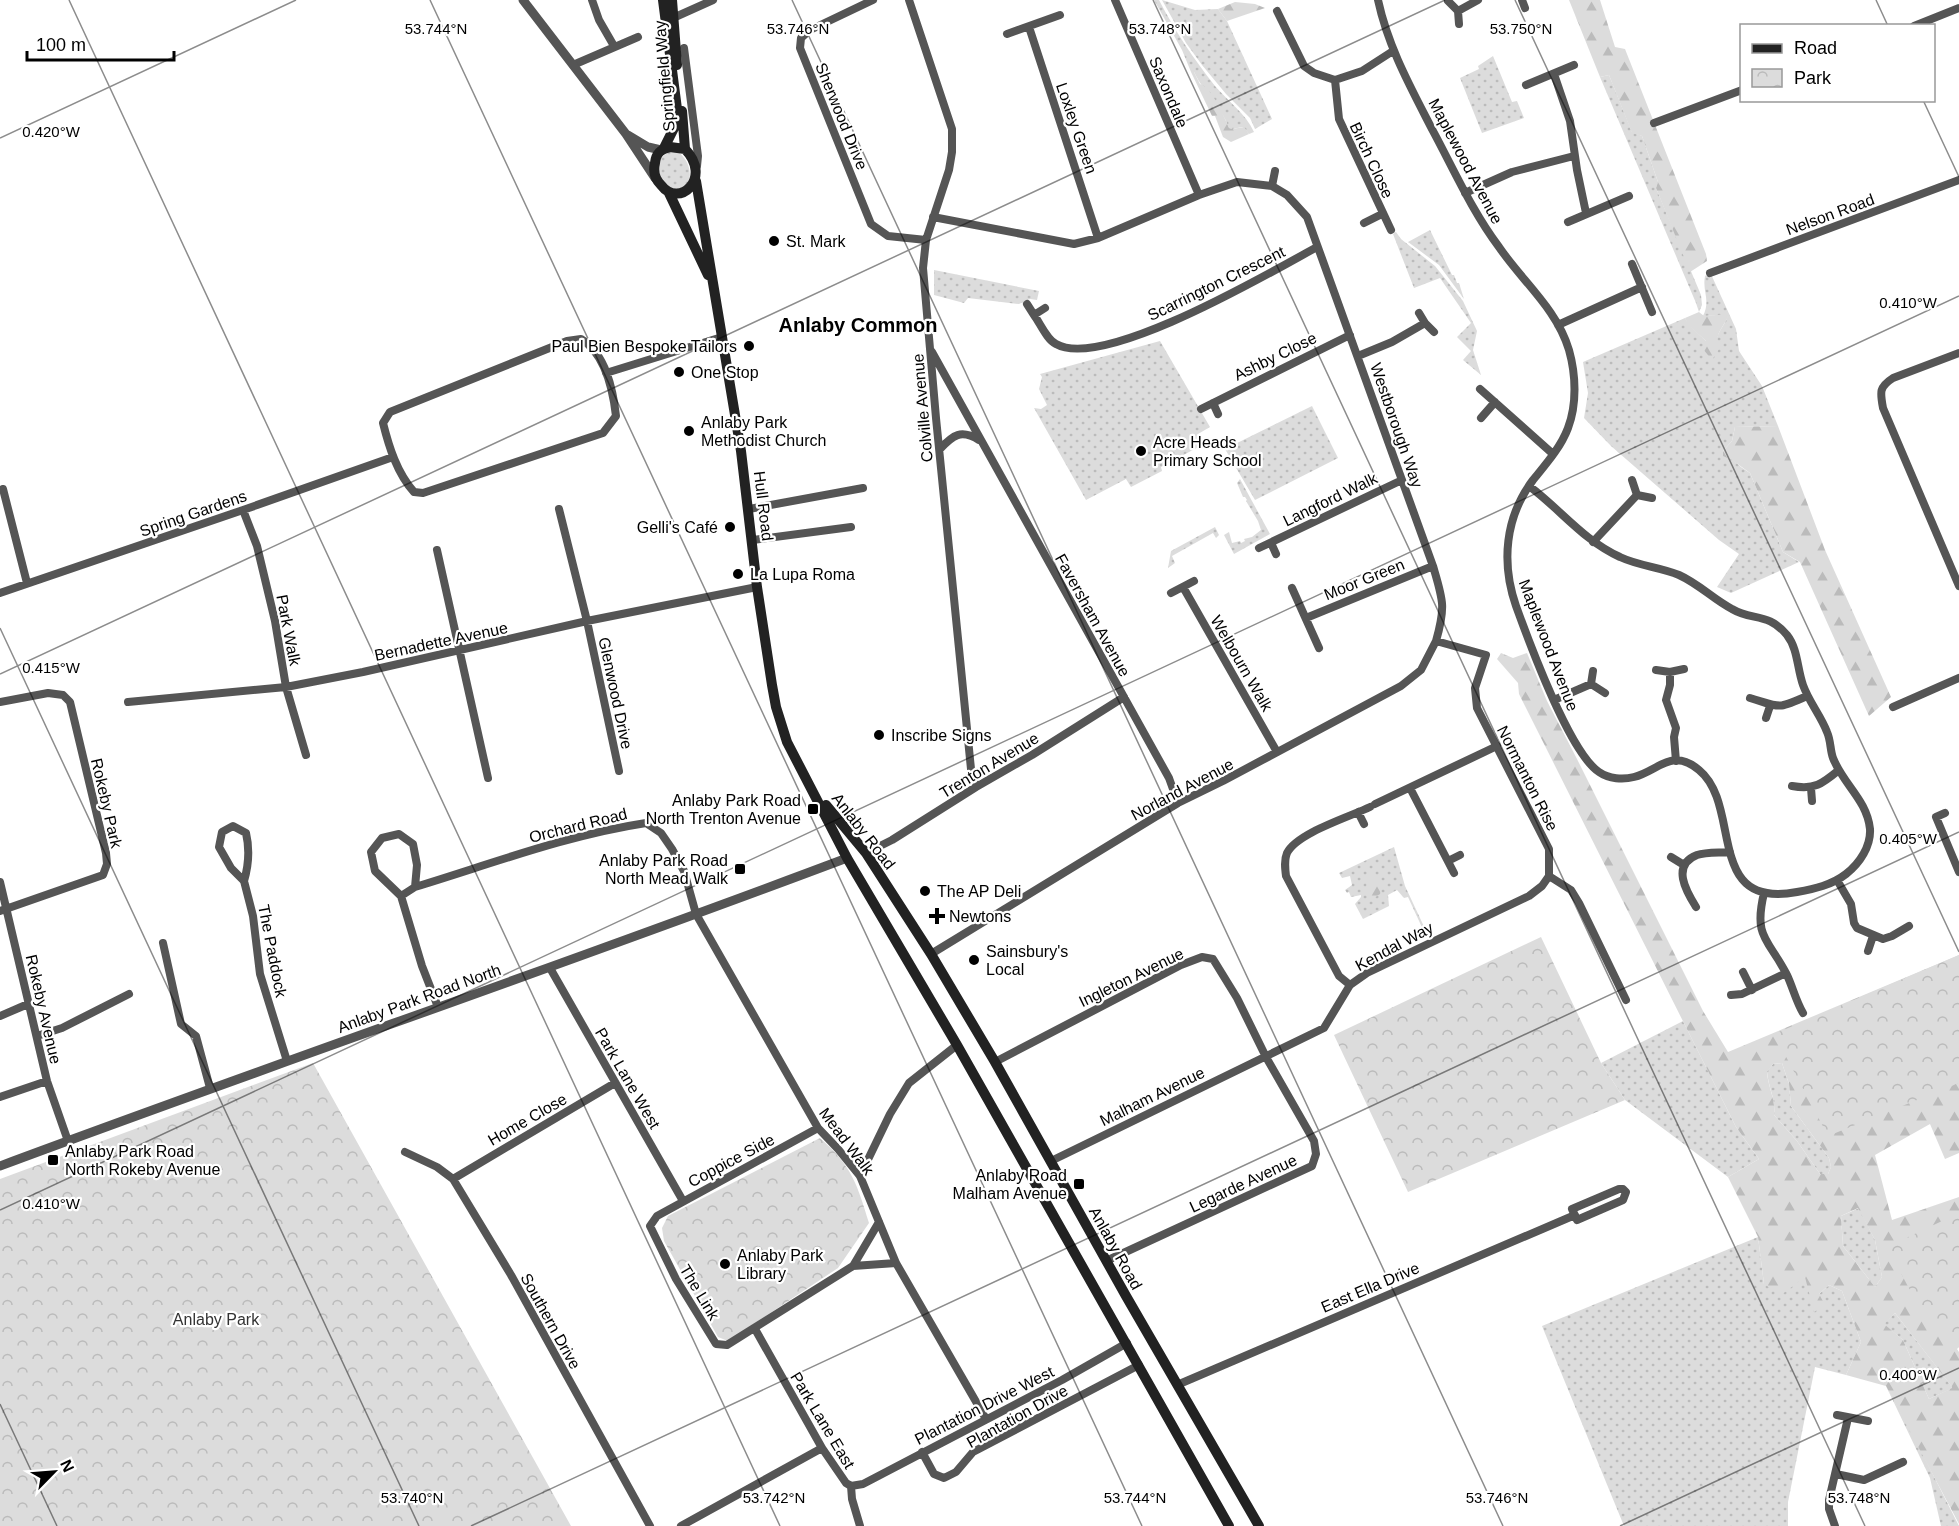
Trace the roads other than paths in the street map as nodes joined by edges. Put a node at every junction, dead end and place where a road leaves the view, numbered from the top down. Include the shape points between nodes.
1 (523, 0) edge
2 (592, 0) edge
3 (663, 0) edge
4 (672, 0) edge
5 (712, 0) edge
6 (873, 0) edge
7 (909, 0) edge
8 (1115, 0) edge
9 (1378, 0) edge
10 (1478, 0) edge
11 (1448, 1) edge
12 (1959, 8) edge
13 (1277, 11) dead end
14 (1458, 11) junction
15 (1060, 15) dead end
16 (673, 18) junction
17 (1459, 24) dead end
18 (1919, 24) edge
19 (1029, 27) junction
20 (1007, 34) dead end
21 (638, 37) dead end
22 (614, 46) junction
23 (684, 48) dead end
24 (1393, 51) junction
25 (573, 65) junction
26 (1574, 65) dead end
27 (1554, 74) junction
28 (1335, 81) junction
29 (1526, 85) dead end
30 (1740, 91) edge
31 (1653, 123) dead end
32 (626, 134) junction
33 (662, 149) junction
34 (685, 150) junction
35 (1574, 156) junction
36 (1275, 171) dead end
37 (696, 176) junction
38 (657, 180) junction
39 (1959, 180) edge
40 (1272, 186) junction
41 (669, 193) junction
42 (1465, 194) junction
43 (1199, 195) junction
44 (1629, 196) dead end
45 (1586, 213) junction
46 (1382, 214) junction
47 (933, 217) junction
48 (1568, 222) dead end
49 (1364, 223) dead end
50 (1391, 230) dead end
51 (1098, 238) junction
52 (926, 240) junction
53 (1317, 247) junction
54 (1632, 264) dead end
55 (1710, 273) dead end
56 (1642, 287) junction
57 (714, 288) junction
58 (1027, 304) dead end
59 (1045, 308) dead end
60 (1652, 312) dead end
61 (1419, 313) dead end
62 (1034, 315) junction
63 (1425, 324) junction
64 (1558, 325) junction
65 (1434, 332) dead end
66 (1350, 335) junction
67 (722, 337) junction
68 (930, 347) junction
69 (1959, 353) edge
70 (1358, 356) junction
71 (606, 374) junction
72 (1480, 389) dead end
73 (1495, 402) junction
74 (1213, 403) junction
75 (1201, 409) dead end
76 (1218, 414) dead end
77 (1481, 418) dead end
78 (981, 441) junction
79 (940, 449) junction
80 (1553, 454) junction
81 (393, 457) junction
82 (1402, 480) junction
83 (1632, 480) dead end
84 (1528, 486) junction
85 (863, 488) dead end
86 (5, 489) edge
87 (1637, 495) junction
88 (1652, 498) dead end
89 (559, 509) dead end
90 (749, 509) junction
91 (243, 510) junction
92 (851, 527) dead end
93 (753, 540) junction
94 (1593, 542) junction
95 (1271, 543) junction
96 (1259, 548) dead end
97 (437, 550) dead end
98 (1276, 554) dead end
99 (1433, 566) junction
100 (1194, 581) dead end
101 (27, 583) junction
102 (1959, 586) edge
103 (758, 587) junction
104 (1183, 587) junction
105 (1292, 588) dead end
106 (0, 593) edge
107 (1171, 593) dead end
108 (1306, 618) junction
109 (587, 621) junction
110 (1436, 641) junction
111 (1319, 648) dead end
112 (460, 650) junction
113 (1684, 669) dead end
114 (1656, 670) dead end
115 (1593, 671) dead end
116 (1670, 672) junction
117 (1959, 678) edge
118 (1591, 684) junction
119 (286, 687) junction
120 (1605, 693) dead end
121 (1807, 696) junction
122 (1124, 697) junction
123 (1750, 698) dead end
124 (1554, 700) junction
125 (0, 702) edge
126 (128, 702) dead end
127 (1770, 706) junction
128 (1893, 706) dead end
129 (1766, 718) dead end
130 (1497, 746) junction
131 (1277, 752) junction
132 (306, 755) dead end
133 (1676, 761) junction
134 (1839, 770) junction
135 (619, 771) dead end
136 (488, 778) dead end
137 (1792, 786) dead end
138 (976, 787) junction
139 (1410, 788) junction
140 (1811, 788) junction
141 (814, 791) junction
142 (1812, 801) dead end
143 (1178, 803) junction
144 (1358, 812) junction
145 (1945, 813) dead end
146 (1364, 824) dead end
147 (1730, 852) junction
148 (866, 853) junction
149 (1460, 855) dead end
150 (1671, 856) dead end
151 (847, 858) junction
152 (1448, 861) junction
153 (1684, 865) junction
154 (1959, 872) edge
155 (1454, 873) dead end
156 (1549, 876) junction
157 (244, 880) junction
158 (1837, 880) junction
159 (0, 882) edge
160 (415, 887) junction
161 (1764, 893) junction
162 (401, 896) junction
163 (1696, 907) dead end
164 (3, 910) edge
165 (696, 914) junction
166 (1909, 926) dead end
167 (1873, 936) junction
168 (163, 943) dead end
169 (1868, 951) dead end
170 (931, 954) junction
171 (550, 968) junction
172 (1743, 972) dead end
173 (1786, 973) junction
174 (1350, 985) junction
175 (1752, 990) junction
176 (129, 994) dead end
177 (1731, 995) dead end
178 (1626, 1000) dead end
179 (28, 1005) junction
180 (438, 1006) junction
181 (1803, 1013) dead end
182 (0, 1016) edge
183 (37, 1036) junction
184 (957, 1045) junction
185 (1266, 1057) junction
186 (287, 1061) junction
187 (995, 1062) junction
188 (47, 1081) junction
189 (615, 1083) junction
190 (210, 1088) junction
191 (0, 1097) edge
192 (818, 1128) junction
193 (68, 1140) junction
194 (405, 1152) dead end
195 (1051, 1161) junction
196 (0, 1166) edge
197 (860, 1176) junction
198 (453, 1179) junction
199 (683, 1201) junction
200 (1575, 1215) junction
201 (657, 1216) joint
202 (879, 1222) junction
203 (1106, 1261) junction
204 (896, 1263) junction
205 (853, 1266) junction
206 (755, 1329) junction
207 (1127, 1344) junction
208 (1139, 1365) junction
209 (1177, 1385) junction
210 (1837, 1415) dead end
211 (1848, 1418) junction
212 (986, 1419) junction
213 (1868, 1421) dead end
214 (822, 1448) junction
215 (922, 1452) junction
216 (1903, 1462) dead end
217 (1836, 1474) junction
218 (851, 1486) junction
219 (650, 1526) edge
220 (681, 1526) edge
221 (860, 1526) edge
222 (1229, 1526) edge
223 (1259, 1526) edge
224 (1835, 1526) edge

1 - 25 street
2 - 22 street
3 - 33 main road, Springfield Way via 677,109 675,126
4 - 16 main road, Springfield Way
5 - 16 street
6 - 52 street, Sherwood Drive via 810,30 801,38 800,48 871,224 888,236
7 - 47 street, Colville Avenue via 952,129 949,170
8 - 43 street, Saxondale
9 - 24 street, Maplewood Avenue
10 - 14 street
11 - 14 street
12 - 18 street
13 - 28 street via 1304,66
14 - 17 street
15 - 19 street
16 - 34 main road, Springfield Way
19 - 20 street
19 - 51 street, Loxley Green
21 - 22 street
22 - 25 street
23 - 37 street, Springfield Way via 698,156
24 - 28 street via 1362,71
24 - 42 street, Maplewood Avenue
25 - 32 street
26 - 27 street
27 - 29 street
27 - 35 street via 1570,121
28 - 46 street, Birch Close via 1339,119
30 - 31 street
32 - 33 street via 648,147
32 - 38 street
33 - 34 main road
33 - 38 main road via 655,162
34 - 37 main road via 694,160
35 - 42 street via 1512,172
35 - 45 street
36 - 40 street
37 - 41 main road via 684,191
37 - 57 main road, Hull Road
38 - 41 main road
39 - 55 street, Nelson Road
40 - 43 street via 1237,182
40 - 53 street, Westborough Way via 1287,195 1307,217
41 - 57 main road, Hull Road
42 - 64 street, Maplewood Avenue via 1500,249
43 - 51 street
44 - 45 street
45 - 48 street
46 - 49 street, Birch Close
46 - 50 street, Birch Close
47 - 51 street via 1074,244
47 - 52 street, Colville Avenue
52 - 68 street, Colville Avenue via 923,268
53 - 62 street, Scarrington Crescent via 1155,330 1096,346 1072,350 1054,344
53 - 66 street, Westborough Way
54 - 56 street
56 - 60 street
56 - 64 street
57 - 67 main road, Hull Road
58 - 62 street, Scarrington Crescent
59 - 62 street
61 - 63 street
63 - 65 street
63 - 70 street
64 - 80 street, Maplewood Avenue via 1568,347 1575,405 1567,433
66 - 70 street, Westborough Way
66 - 74 street, Ashby Close
67 - 71 street
67 - 90 main road, Hull Road
68 - 78 street, Faversham Avenue
68 - 79 street, Colville Avenue
69 - 102 street via 1893,378 1884,384 1880,394
70 - 82 street, Westborough Way
71 - 81 street via 592,346 581,339 567,340 390,412 383,423
71 - 81 street via 616,416 603,433 423,493 414,492 406,483
72 - 73 street
73 - 77 street
73 - 80 street
74 - 75 street, Ashby Close
74 - 76 street
78 - 79 street via 969,434 958,435
78 - 122 street, Faversham Avenue
79 - 138 street, Colville Avenue via 971,769
80 - 84 street, Maplewood Avenue
81 - 91 street, Spring Gardens
82 - 95 street, Langford Walk
82 - 99 street, Westborough Way
83 - 87 street
84 - 94 street
84 - 124 street, Maplewood Avenue via 1509,530 1508,576
85 - 90 street
86 - 101 street
87 - 88 street
87 - 94 street
89 - 109 street, Glenwood Drive
90 - 93 main road, Hull Road
91 - 101 street, Spring Gardens
91 - 119 street, Park Walk via 257,546
92 - 93 street
93 - 103 main road, Hull Road
94 - 121 street via 1620,557 1677,574 1733,610 1774,623 1796,651
95 - 96 street, Langford Walk
95 - 98 street, Langford Walk
97 - 112 street
99 - 108 street, Moor Green
99 - 110 street, Westborough Way via 1444,601
100 - 104 street
101 - 106 street, Spring Gardens
103 - 109 street, Bernadette Avenue
103 - 141 main road, Hull Road via 776,707 787,742
104 - 107 street
104 - 131 street, Welbourn Walk
105 - 108 street
108 - 111 street
109 - 112 street, Bernadette Avenue
109 - 135 street, Glenwood Drive
110 - 130 street, Normanton Rise via 1486,655 1475,688 1477,708
110 - 131 street, Norland Avenue via 1421,670 1401,686
112 - 119 street, Bernadette Avenue
112 - 136 street
113 - 116 street
114 - 116 street
115 - 118 street
116 - 133 street via 1666,700 1676,728
117 - 128 street
118 - 120 street
118 - 124 street
119 - 126 street, Bernadette Avenue
119 - 132 street, Park Walk
121 - 127 street via 1786,705
121 - 134 street via 1829,735
122 - 138 street, Trenton Avenue
122 - 143 street, Faversham Avenue via 1169,778
123 - 127 street
124 - 133 street, Maplewood Avenue via 1587,761 1599,772 1612,778 1628,778
125 - 164 street, Rokeby Park via 48,693 63,695 70,702 107,864 103,875
127 - 129 street
130 - 139 street
130 - 156 street, Normanton Rise via 1549,849
131 - 143 street, Norland Avenue
133 - 147 street via 1698,768 1708,779
134 - 140 street
134 - 158 street via 1865,808 1870,841 1860,859
137 - 140 street
138 - 148 street, Trenton Avenue
139 - 144 street
139 - 152 street
140 - 142 street
141 - 148 main road, Anlaby Road
141 - 151 main road, Anlaby Road
143 - 170 street, Norland Avenue
144 - 146 street
144 - 174 street via 1295,842 1284,865 1286,876 1339,976
145 - 154 street via 1936,817
147 - 153 street via 1698,854
147 - 161 street via 1744,881
148 - 170 main road, Anlaby Road
149 - 152 street
150 - 153 street
151 - 165 street, Anlaby Park Road North
151 - 184 main road, Anlaby Road
152 - 155 street
153 - 163 street via 1683,883
156 - 174 street, Kendal Way via 1529,896 1367,973
156 - 178 street via 1571,890 1580,903
157 - 157 street, The Paddock via 231,868 219,847 222,832 233,826 246,833 249,846
157 - 186 street, The Paddock via 260,974
158 - 161 street via 1782,895
158 - 167 street via 1851,904 1857,928
159 - 164 street, Rokeby Avenue
160 - 162 street
160 - 162 street via 417,865 413,844 399,834 382,838 371,852 375,871
160 - 165 street, Orchard Road via 559,842 646,823 661,833 672,849 684,871
161 - 173 street via 1762,935
162 - 180 street
164 - 179 street, Rokeby Avenue
165 - 171 street, Anlaby Park Road North
165 - 192 street, Mead Walk
166 - 167 street via 1883,939
167 - 169 street
168 - 190 street via 181,1024 196,1036
170 - 187 main road, Anlaby Road
171 - 180 street, Anlaby Park Road North
171 - 189 street, Park Lane West
172 - 175 street
173 - 175 street
173 - 181 street
174 - 185 street, Kendal Way via 1324,1028
175 - 177 street
176 - 183 street via 62,1028
179 - 182 street
179 - 183 street, Rokeby Avenue
180 - 186 street, Anlaby Park Road North
183 - 188 street, Rokeby Avenue
184 - 197 street via 909,1083
184 - 207 main road, Anlaby Road
185 - 187 street, Ingleton Avenue via 1214,959 1202,957 1181,964
185 - 195 street, Malham Avenue
185 - 203 street, Legarde Avenue via 1314,1141 1316,1154 1312,1166
186 - 190 street, Anlaby Park Road North
187 - 195 main road, Anlaby Road
188 - 191 street
188 - 193 street, Rokeby Avenue
189 - 198 street, Home Close
189 - 199 street, Park Lane West
190 - 193 street, Anlaby Park Road North
192 - 197 street, Mead Walk
192 - 199 street, Coppice Side
193 - 196 street, Anlaby Park Road North
194 - 198 street, Southern Drive
195 - 203 main road, Anlaby Road
197 - 202 street, Mead Walk
198 - 219 street, Southern Drive via 511,1275
199 - 201 street, Coppice Side
200 - 200 street, East Ella Drive via 1572,1209 1619,1189 1626,1192 1623,1200 1577,1220
200 - 209 street, East Ella Drive
201 - 206 street, The Link via 650,1226 657,1243 716,1344 727,1345
202 - 204 street, Mead Walk
202 - 205 street
203 - 209 main road, Anlaby Road
204 - 205 street
204 - 212 street, Mead Walk
205 - 206 street
206 - 214 street, Park Lane East
207 - 208 main road, Anlaby Road
207 - 212 street, Plantation Drive West
208 - 215 street, Plantation Drive via 973,1452 957,1472 944,1478 934,1474
208 - 222 main road, Anlaby Road
209 - 223 main road, Anlaby Road
210 - 211 street
211 - 213 street
211 - 217 street
212 - 215 street, Plantation Drive West
214 - 218 street, Park Lane East
214 - 220 street
215 - 218 street, Plantation Drive West via 863,1484
216 - 217 street via 1864,1480
217 - 224 street via 1829,1500
218 - 221 street, Park Lane East

